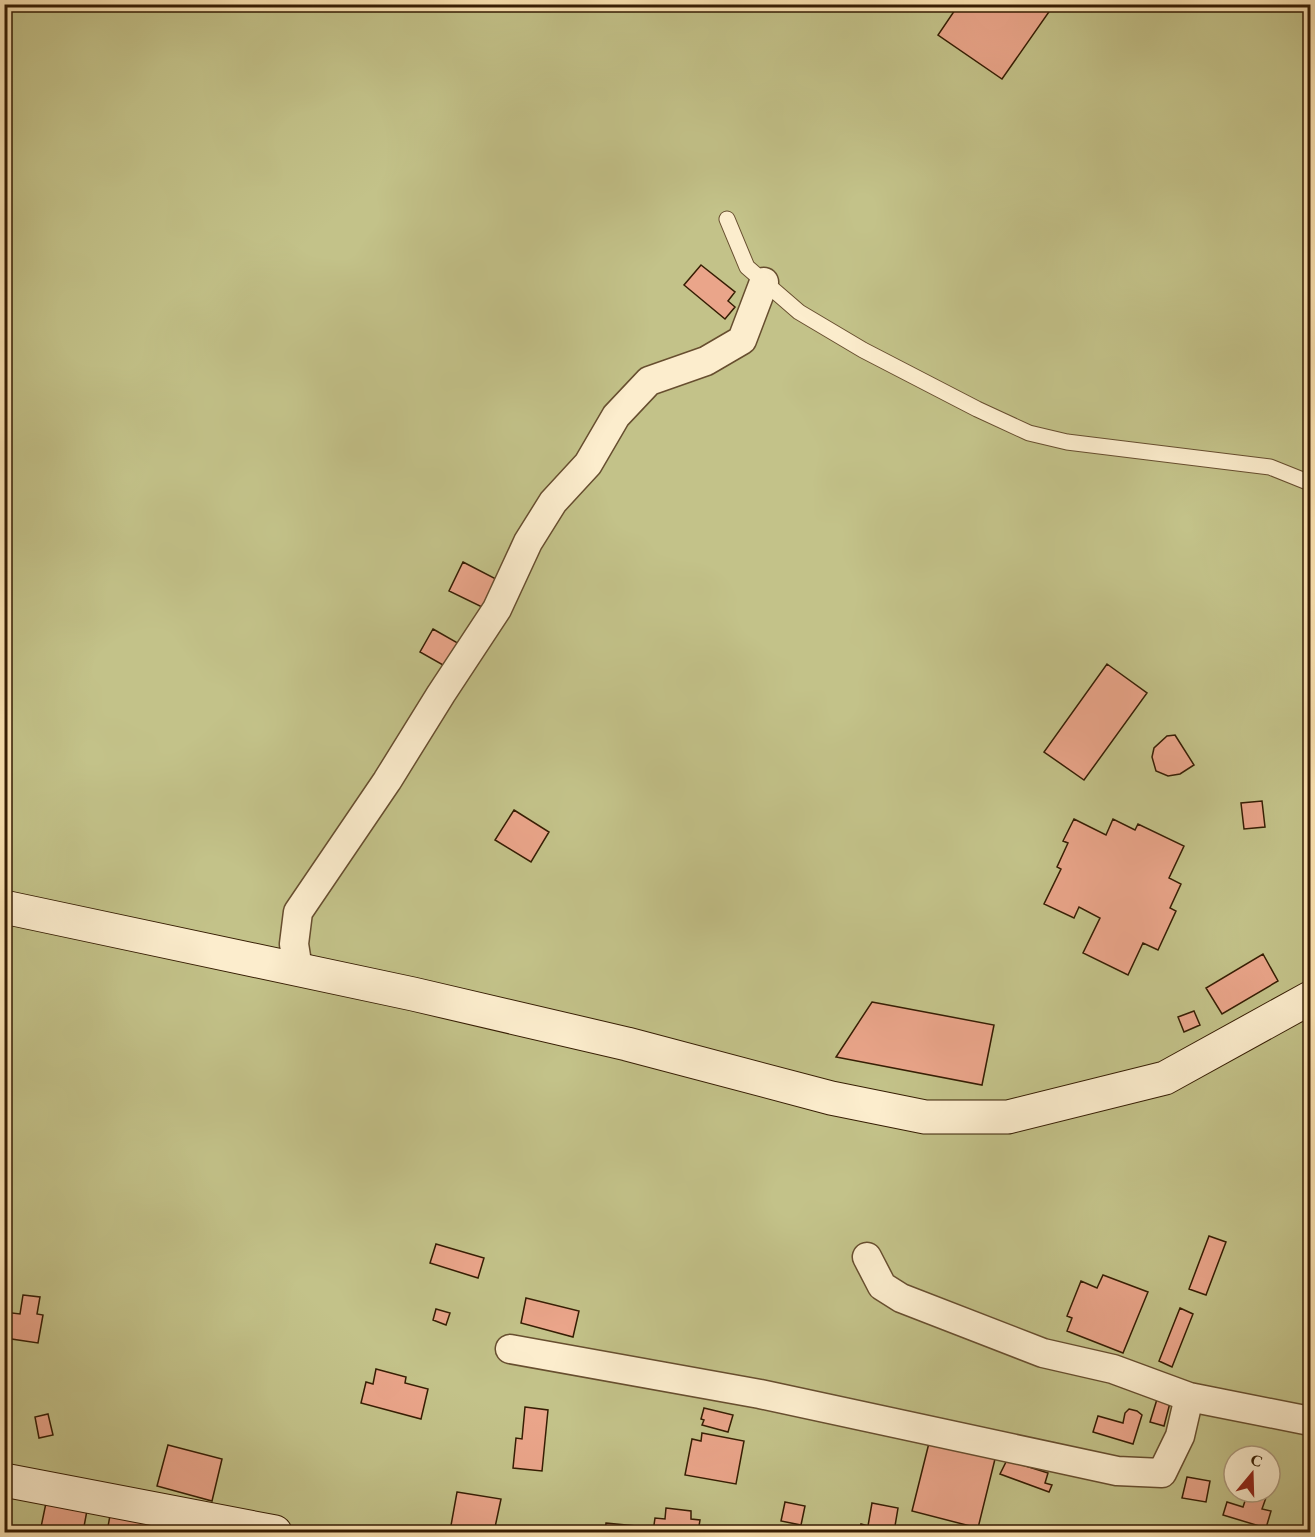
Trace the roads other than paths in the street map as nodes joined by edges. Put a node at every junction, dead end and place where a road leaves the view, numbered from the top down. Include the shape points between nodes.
1 (727, 219) dead end
2 (764, 282) junction
3 (1311, 483) edge
4 (4, 907) edge
5 (298, 969) junction
6 (1311, 998) edge
7 (867, 1257) dead end
8 (510, 1349) dead end
9 (1189, 1397) junction
10 (1311, 1421) edge
11 (4, 1480) edge
12 (275, 1533) edge

1 - 2 lane via 747,267
2 - 3 lane via 799,312 863,350 1029,433 1067,442 1270,467
2 - 5 street via 742,340 706,362 649,381 616,417 588,464 553,502 528,542 498,609 298,912 294,944
4 - 5 street
5 - 6 street via 627,1044 831,1098 925,1117 1008,1117 1165,1078
7 - 9 street via 882,1286 901,1298 1043,1353 1113,1369
8 - 9 street via 760,1394 1117,1471 1162,1473 1180,1436
9 - 10 street
11 - 12 street

